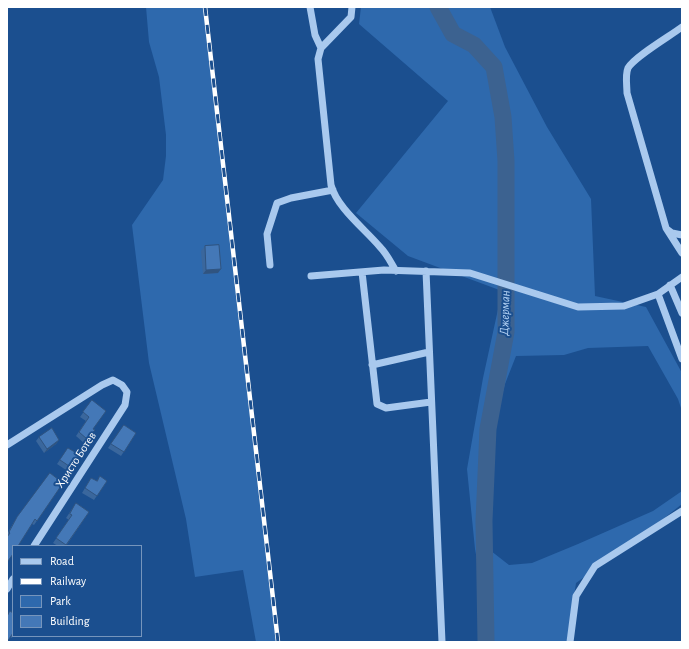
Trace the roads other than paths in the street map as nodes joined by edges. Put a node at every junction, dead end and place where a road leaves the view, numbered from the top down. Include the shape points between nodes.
1 (310, 7) edge
2 (352, 7) edge
3 (682, 27) edge
4 (321, 48) junction
5 (333, 190) junction
6 (666, 228) junction
7 (682, 235) edge
8 (682, 253) edge
9 (270, 265) dead end
10 (396, 271) junction
11 (362, 272) junction
12 (426, 272) junction
13 (311, 276) dead end
14 (682, 277) edge
15 (670, 285) junction
16 (658, 294) junction
17 (682, 312) edge
18 (429, 352) junction
19 (682, 360) edge
20 (372, 365) junction
21 (432, 402) junction
22 (7, 445) edge
23 (682, 511) edge
24 (35, 545) edge
25 (442, 642) edge
26 (570, 642) edge

1 - 4 street via 315,34
2 - 4 street via 351,17
3 - 6 street via 636,60 628,69 627,76 627,93
4 - 5 street via 318,59
5 - 9 street via 277,203 267,234
5 - 10 street via 341,204 382,248
6 - 7 street via 672,233
6 - 8 street
10 - 11 street
10 - 12 street
11 - 13 street
11 - 20 street
12 - 16 street via 470,273 578,307 624,306
12 - 18 street
14 - 15 street
15 - 16 street
15 - 17 street
16 - 19 street
18 - 20 street
18 - 21 street
20 - 21 street via 377,404 381,407
21 - 25 street
22 - 24 street, Христо Ботев via 113,380 122,385 127,392 125,405
23 - 26 street via 596,566 576,596

